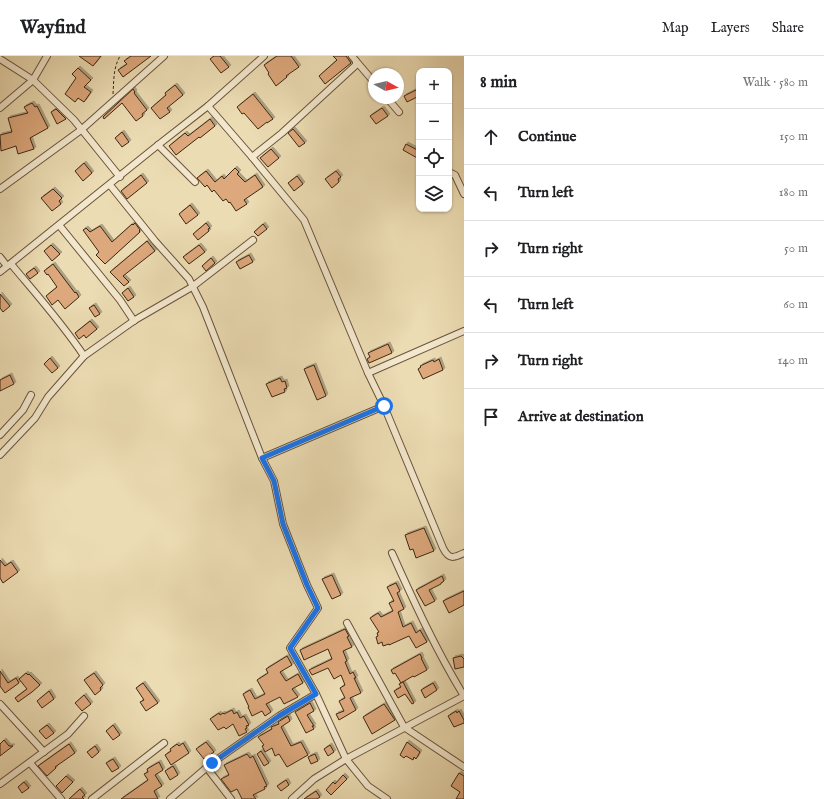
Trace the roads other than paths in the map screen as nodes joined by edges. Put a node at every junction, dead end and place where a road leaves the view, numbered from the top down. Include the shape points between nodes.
1 (47, 56) edge
2 (164, 56) edge
3 (264, 56) edge
4 (352, 56) edge
5 (0, 59) edge
6 (356, 61) junction
7 (368, 75) edge
8 (33, 80) junction
9 (392, 104) edge
10 (208, 106) junction
11 (0, 108) edge
12 (399, 112) dead end
13 (81, 130) junction
14 (158, 145) junction
15 (252, 157) junction
16 (452, 174) edge
17 (120, 177) junction
18 (195, 182) dead end
19 (110, 185) junction
20 (0, 189) edge
21 (464, 194) edge
22 (60, 225) junction
23 (252, 240) dead end
24 (0, 257) edge
25 (9, 265) junction
26 (0, 272) edge
27 (192, 287) junction
28 (134, 321) junction
29 (464, 331) edge
30 (84, 356) junction
31 (368, 374) junction
32 (32, 394) dead end
33 (384, 406) junction
34 (0, 435) edge
35 (0, 455) edge
36 (262, 458) junction
37 (392, 553) dead end
38 (464, 553) edge
39 (347, 623) dead end
40 (316, 694) junction
41 (464, 696) edge
42 (0, 704) edge
43 (84, 716) dead end
44 (404, 728) junction
45 (164, 743) dead end
46 (44, 752) junction
47 (346, 759) junction
48 (30, 763) junction
49 (464, 767) edge
50 (207, 768) junction
51 (0, 783) edge
52 (61, 799) edge
53 (92, 799) edge
54 (170, 799) edge
55 (231, 799) edge
56 (292, 799) edge
57 (387, 799) edge

1 - 8 street
2 - 13 street
3 - 10 street
4 - 6 street
5 - 8 street
6 - 7 street
6 - 15 street via 356,65
8 - 11 street
8 - 13 street
9 - 12 street
10 - 14 street
10 - 15 street
13 - 17 street
13 - 20 street
14 - 17 street
14 - 18 street
15 - 31 street via 304,220
16 - 21 street
17 - 19 street
19 - 22 street
19 - 27 street via 189,279
22 - 25 street
22 - 28 street
23 - 27 street
24 - 25 street
25 - 26 street
25 - 30 street via 50,310
27 - 28 street
27 - 36 street via 203,307
28 - 30 street
29 - 31 street
30 - 35 street via 48,396 35,418
31 - 33 street
32 - 34 street
33 - 36 street
33 - 38 street via 446,554 451,557
36 - 40 street via 274,481 283,524 318,608 290,648
37 - 41 street via 419,614
39 - 44 street
40 - 47 street
40 - 50 street via 279,716
41 - 44 street
42 - 46 street
43 - 46 street via 68,734
44 - 47 street
44 - 49 street
45 - 53 street
46 - 48 street
47 - 56 street via 314,779
47 - 57 street via 368,786
48 - 51 street
48 - 52 street
50 - 54 street
50 - 55 street

